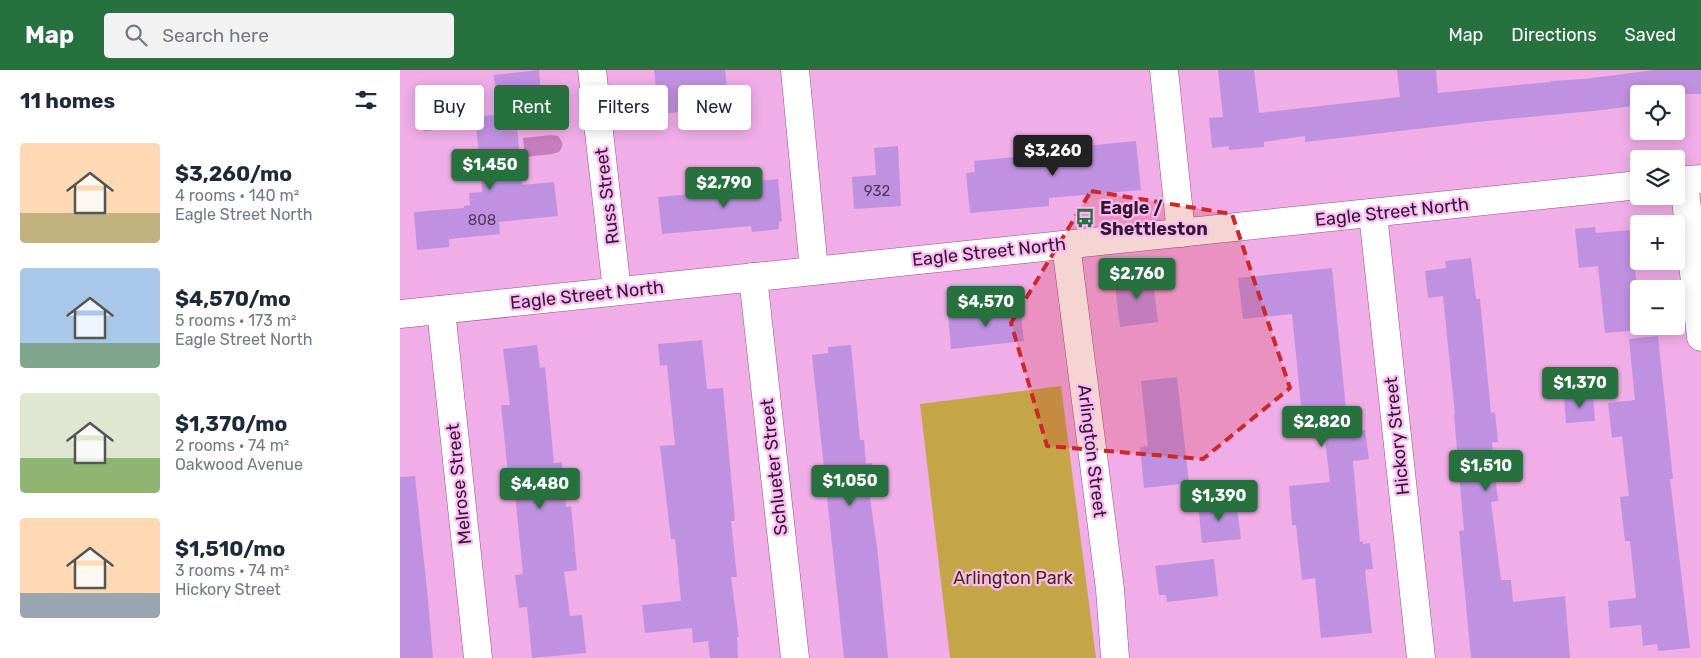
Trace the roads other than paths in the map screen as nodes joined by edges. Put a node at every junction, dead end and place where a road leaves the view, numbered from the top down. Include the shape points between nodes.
1 (592, 70) edge
2 (794, 70) edge
3 (1164, 70) edge
4 (1687, 180) edge
5 (1630, 186) edge
6 (1373, 214) junction
7 (1181, 233) junction
8 (1066, 245) junction
9 (814, 270) junction
10 (753, 277) junction
11 (617, 291) junction
12 (441, 310) junction
13 (400, 314) edge
14 (1701, 337) edge
15 (478, 658) edge
16 (795, 658) edge
17 (1115, 658) edge
18 (1421, 658) edge

1 - 11 street, Russ Street
2 - 9 street
3 - 7 street
4 - 14 street
5 - 6 street, Eagle Street North
6 - 7 street, Eagle Street North
6 - 18 street, Hickory Street
7 - 8 street, Eagle Street North
8 - 9 street, Eagle Street North
8 - 17 street, Arlington Street via 1110,590
9 - 10 street, Eagle Street North
10 - 11 street, Eagle Street North
10 - 16 street, Schlueter Street
11 - 12 street, Eagle Street North
12 - 13 street, Eagle Street North
12 - 15 street, Melrose Street

